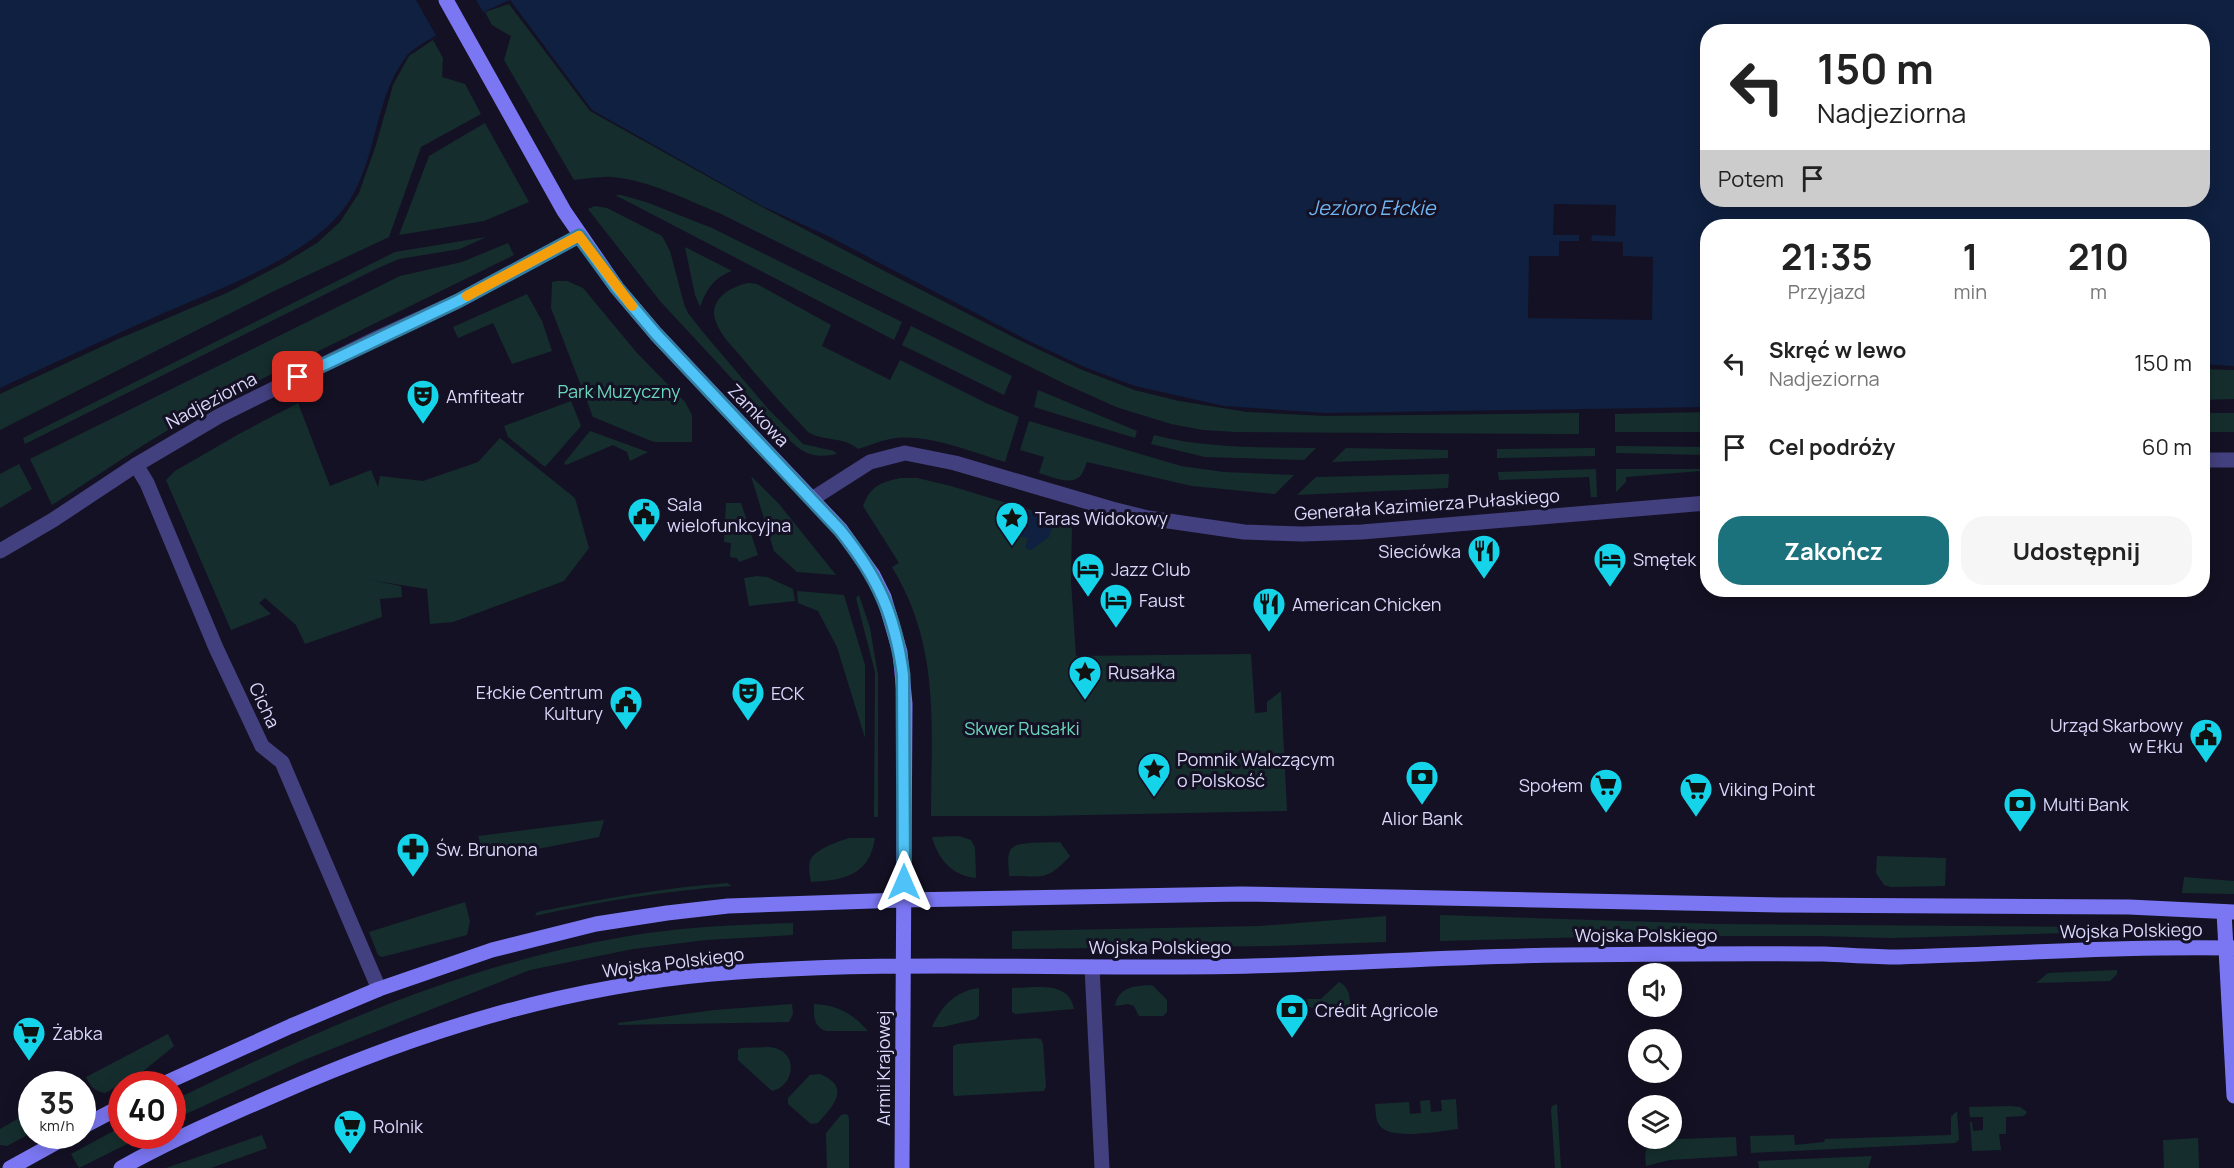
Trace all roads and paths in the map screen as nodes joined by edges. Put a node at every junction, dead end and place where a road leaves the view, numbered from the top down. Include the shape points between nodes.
1 (446, 0) edge
2 (579, 236) junction
3 (2210, 460) edge
4 (2234, 460) edge
5 (136, 465) junction
6 (812, 499) junction
7 (1700, 504) edge
8 (0, 552) edge
9 (903, 900) junction
10 (2229, 912) edge
11 (2230, 948) edge
12 (903, 967) junction
13 (1092, 967) junction
14 (379, 989) junction
15 (186, 1073) edge
16 (2234, 1096) edge
17 (44, 1149) edge
18 (10, 1168) edge
19 (121, 1168) edge
20 (902, 1168) edge
21 (1102, 1168) edge

1 - 2 street, Zamkowa
2 - 5 street, Nadjeziorna via 458,301 219,416
2 - 6 street, Zamkowa via 656,334
3 - 4 street
5 - 8 street, Nadjeziorna
5 - 14 street, Cicha via 262,746 282,762
6 - 7 street, Generała Kazimierza Pułaskiego via 870,462 905,453 955,463 1148,518 1244,532 1362,532
6 - 9 street, Zamkowa via 873,575 884,597 900,652 904,704
9 - 10 street, Wojska Polskiego via 1283,894
9 - 12 street, Armii Krajowej
9 - 14 street, Wojska Polskiego via 728,906 596,924 492,950
10 - 11 street
11 - 13 street, Wojska Polskiego via 1892,957 1557,955
11 - 16 street
12 - 13 street, Wojska Polskiego
12 - 19 street, Wojska Polskiego via 711,975 615,987 524,1006 430,1033 341,1066
12 - 20 street, Armii Krajowej
13 - 21 street
14 - 15 street, Wojska Polskiego
17 - 18 street

